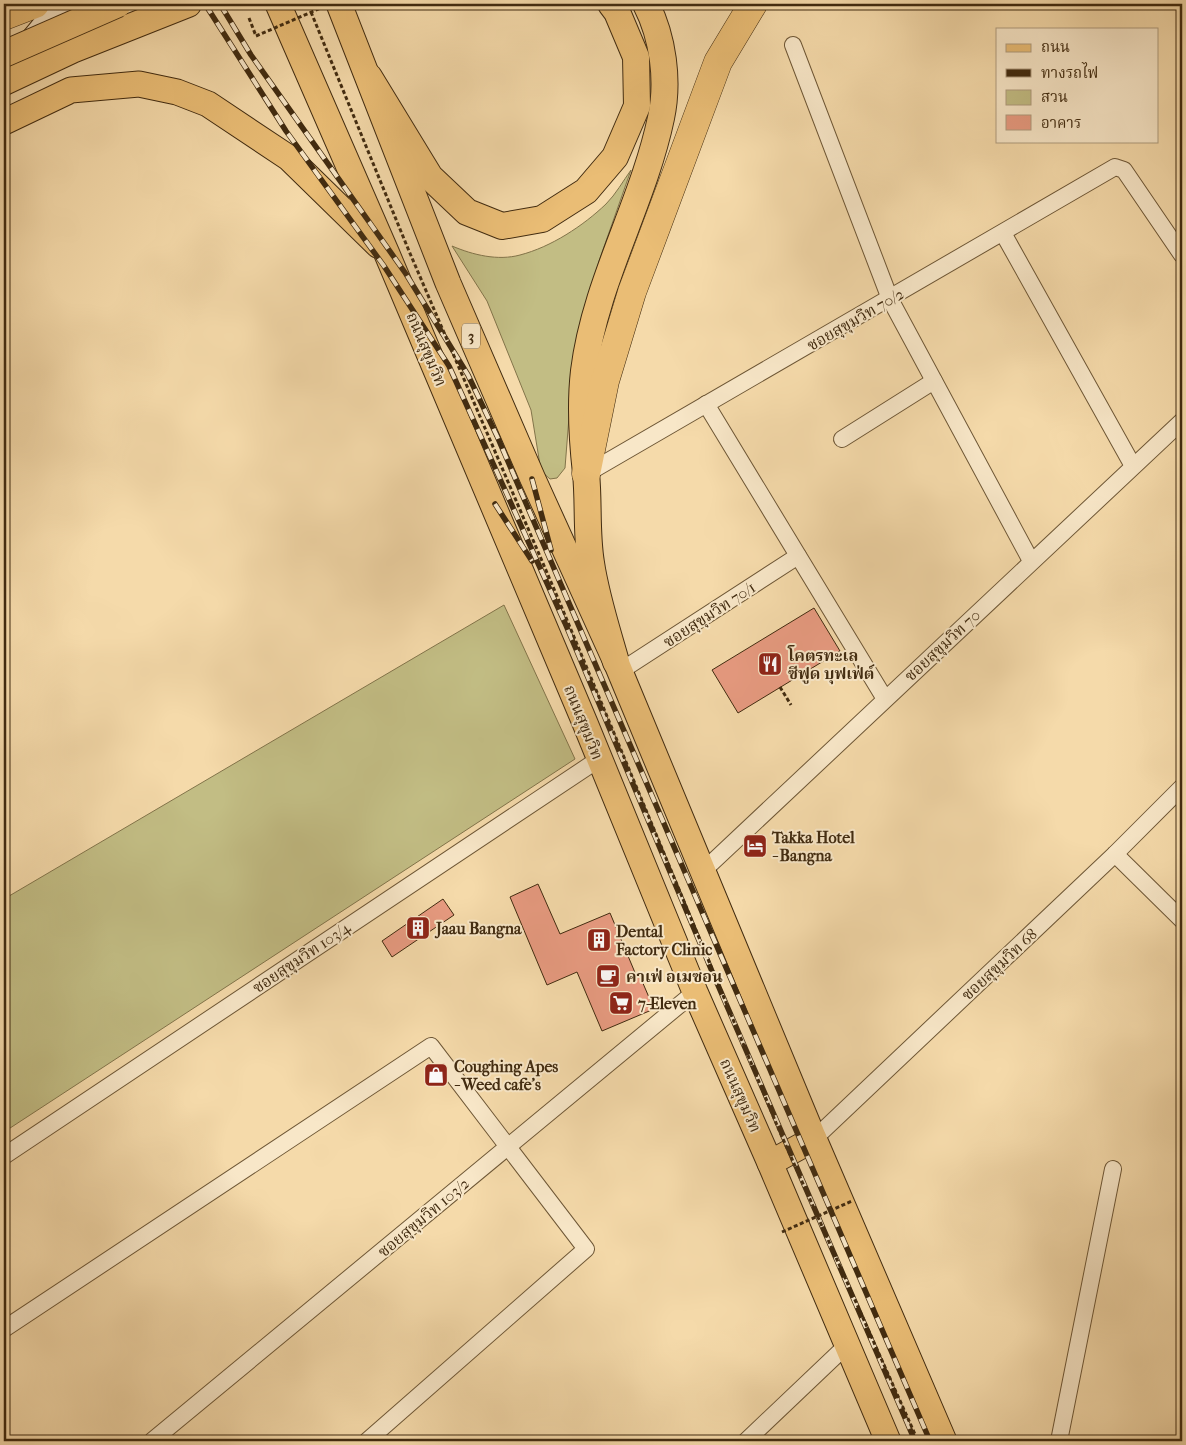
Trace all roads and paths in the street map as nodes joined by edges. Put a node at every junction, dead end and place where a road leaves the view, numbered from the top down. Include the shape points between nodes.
1 (35, 4) edge
2 (61, 4) edge
3 (118, 4) edge
4 (188, 4) edge
5 (278, 4) edge
6 (330, 4) edge
7 (339, 4) edge
8 (611, 4) edge
9 (646, 4) edge
10 (753, 4) edge
11 (311, 12) junction
12 (4, 16) edge
13 (249, 18) dead end
14 (793, 45) dead end
15 (4, 54) edge
16 (4, 73) edge
17 (369, 77) junction
18 (4, 82) edge
19 (4, 122) edge
20 (1003, 233) junction
21 (387, 254) junction
22 (1182, 255) edge
23 (890, 299) junction
24 (934, 381) junction
25 (706, 404) junction
26 (1182, 421) edge
27 (842, 439) dead end
28 (1133, 466) junction
29 (586, 474) junction
30 (798, 556) junction
31 (1031, 561) junction
32 (618, 667) junction
33 (780, 687) dead end
34 (885, 699) junction
35 (791, 706) dead end
36 (599, 759) junction
37 (1182, 787) edge
38 (1115, 854) junction
39 (703, 871) junction
40 (1182, 920) edge
41 (695, 992) junction
42 (814, 1139) junction
43 (507, 1148) junction
44 (4, 1156) edge
45 (770, 1163) junction
46 (1113, 1169) dead end
47 (852, 1201) dead end
48 (818, 1216) junction
49 (782, 1232) dead end
50 (4, 1329) edge
51 (847, 1345) junction
52 (152, 1441) edge
53 (367, 1441) edge
54 (746, 1441) edge
55 (888, 1441) edge
56 (918, 1441) edge
57 (944, 1441) edge
58 (1059, 1441) edge

1 - 12 highway
2 - 16 main road
3 - 15 highway, bridge
4 - 18 highway via 72,50
5 - 21 main road, ถนนสุขุมวิท
6 - 11 path, bridge
7 - 17 main road, 3
8 - 17 highway via 636,57 636,106 615,157 586,191 542,218 502,226 467,212 430,177
9 - 29 highway via 660,43 664,75 662,117 592,329 580,415
10 - 29 highway via 718,62 632,292 605,381
11 - 13 path, bridge via 256,36
11 - 48 path, bridge via 409,252
14 - 23 street
17 - 32 main road, 3 via 448,283
19 - 21 main road via 71,90 139,84 177,92 208,104 289,158
20 - 22 street, ซอยสุขุมวิท 70/2 via 1115,167 1124,170
20 - 23 street, ซอยสุขุมวิท 70/2
20 - 28 street
21 - 36 main road, ถนนสุขุมวิท
23 - 24 street
23 - 25 street, ซอยสุขุมวิท 70/2
24 - 27 street
24 - 31 street
25 - 29 street, ซอยสุขุมวิท 70/2
25 - 30 street
26 - 28 street, ซอยสุขุมวิท 70
28 - 31 street, ซอยสุขุมวิท 70
29 - 32 highway via 591,563
30 - 32 street, ซอยสุขุมวิท 70/1
30 - 34 street
31 - 34 street, ซอยสุขุมวิท 70
32 - 39 main road, 3
33 - 35 path
34 - 39 street, ซอยสุขุมวิท 70
36 - 41 main road, ถนนสุขุมวิท
36 - 44 street, ซอยสุขุมวิท 103/4
37 - 38 street, ซอยสุขุมวิท 68
38 - 40 street
38 - 42 street, ซอยสุขุมวิท 68
39 - 42 main road
41 - 43 street, ซอยสุขุมวิท 103/2
41 - 45 main road, ถนนสุขุมวิท
42 - 45 main road
42 - 57 main road
43 - 50 street via 430,1046
43 - 52 street, ซอยสุขุมวิท 103/2
43 - 53 street via 586,1249
45 - 51 main road, ถนนสุขุมวิท
46 - 58 street
47 - 48 path, bridge
48 - 49 path, bridge
48 - 56 path, bridge
51 - 54 street
51 - 55 main road, ถนนสุขุมวิท

